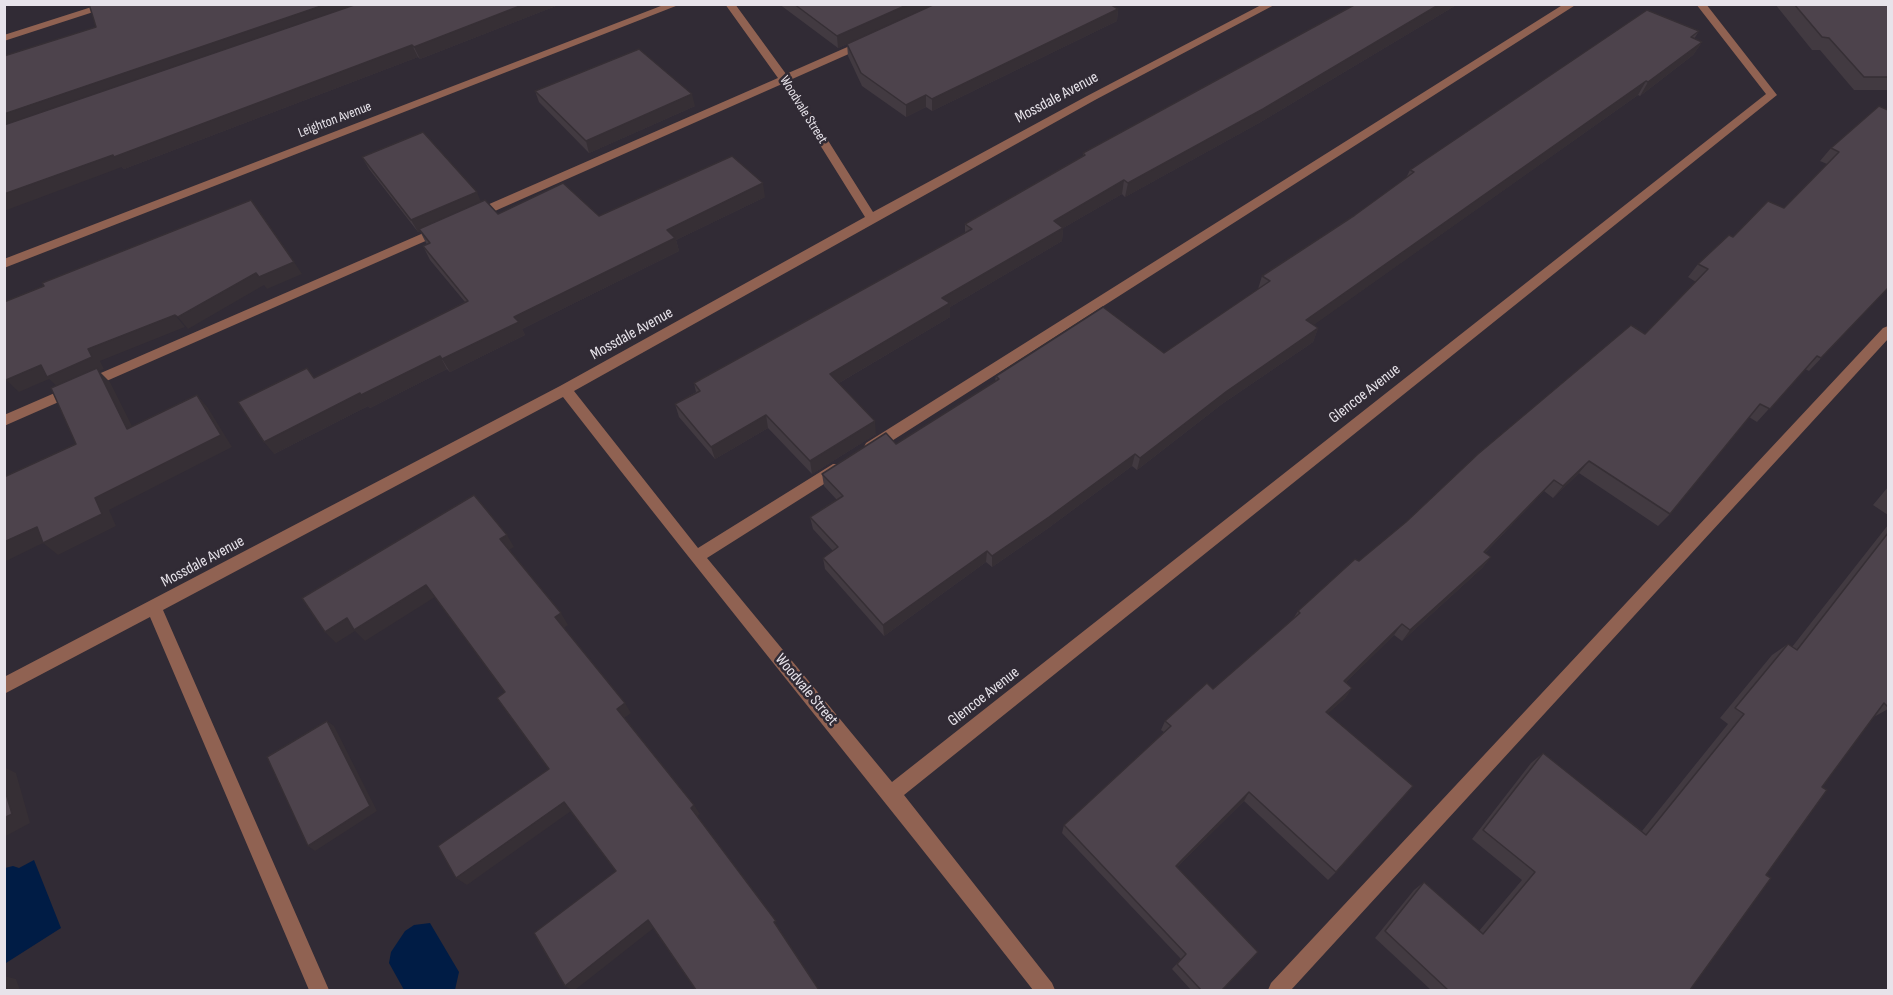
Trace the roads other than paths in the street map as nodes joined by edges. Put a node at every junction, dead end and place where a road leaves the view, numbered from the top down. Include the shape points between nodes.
1 (113, 4) edge
2 (676, 4) edge
3 (730, 4) edge
4 (1271, 4) edge
5 (1572, 4) edge
6 (1701, 4) edge
7 (878, 37) edge
8 (4, 38) edge
9 (784, 79) junction
10 (871, 218) junction
11 (4, 264) edge
12 (1888, 331) edge
13 (565, 390) junction
14 (4, 421) edge
15 (696, 557) junction
16 (154, 607) junction
17 (4, 686) edge
18 (891, 794) junction
19 (319, 990) edge
20 (1045, 990) edge
21 (1278, 990) edge

1 - 8 street
2 - 11 street, Leighton Avenue
3 - 9 street, Woodvale Street
4 - 10 street, Mossdale Avenue
5 - 15 street
6 - 18 street, Glencoe Avenue via 1772,95
7 - 9 street
9 - 10 street, Woodvale Street
9 - 14 street
10 - 13 street, Mossdale Avenue
12 - 21 street
13 - 15 street, Woodvale Street
13 - 16 street, Mossdale Avenue
15 - 18 street, Woodvale Street
16 - 17 street, Mossdale Avenue
16 - 19 street
18 - 20 street, Woodvale Street

